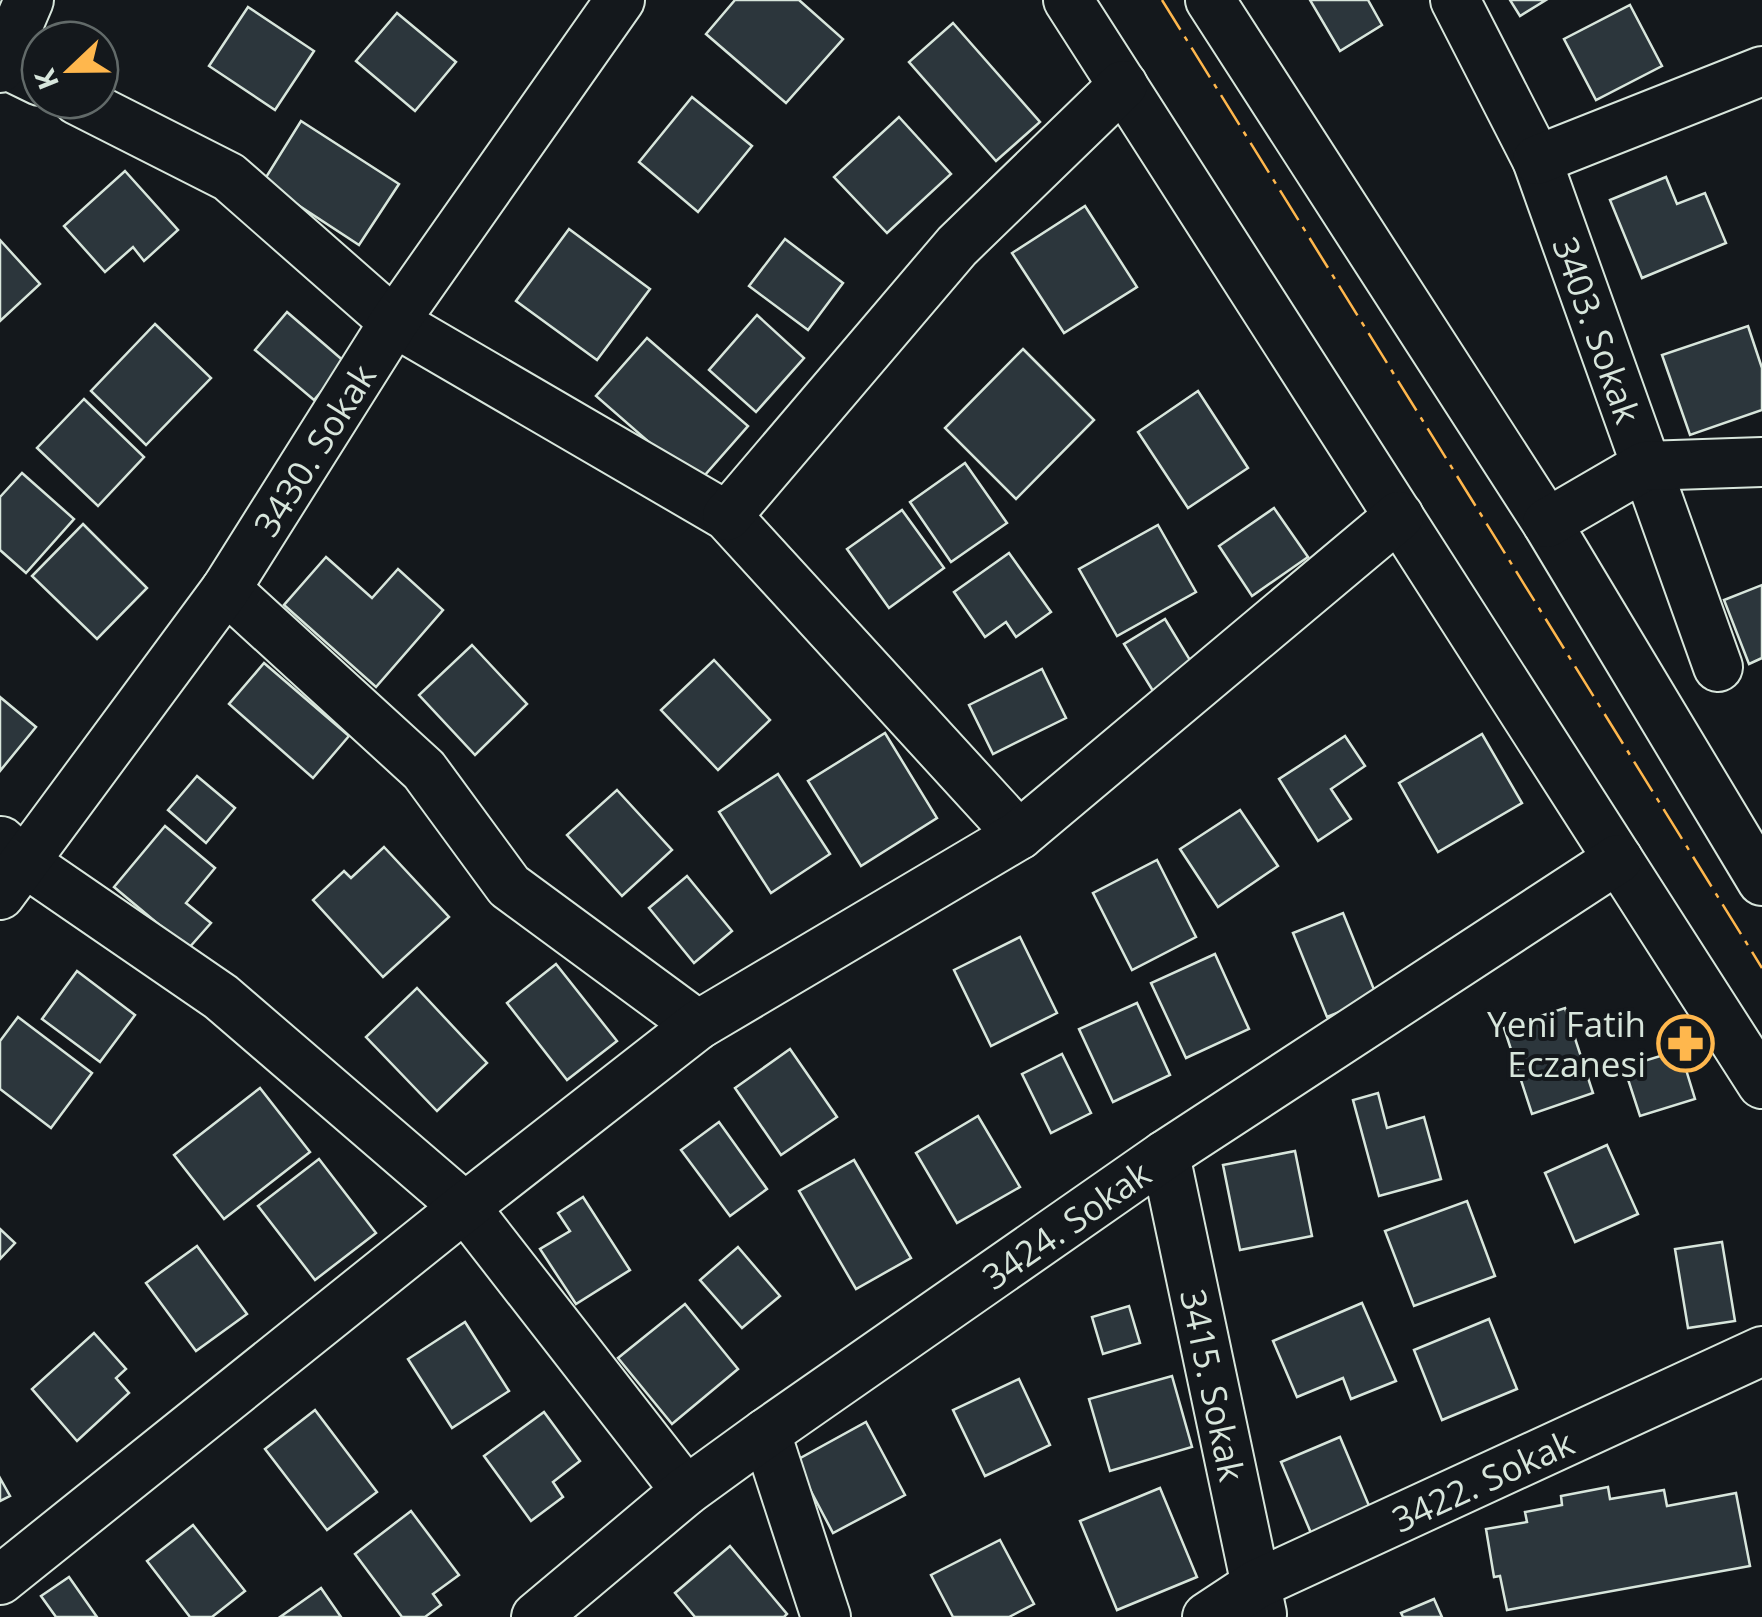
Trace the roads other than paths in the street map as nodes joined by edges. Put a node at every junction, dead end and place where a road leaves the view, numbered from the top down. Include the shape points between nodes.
1 (29, 0) edge
2 (620, 0) edge
3 (1068, 0) edge
4 (1210, 0) edge
5 (1455, 0) edge
6 (14, 71) edge
7 (1762, 71) edge
8 (1123, 85) junction
9 (116, 120) edge
10 (1537, 160) junction
11 (394, 322) junction
12 (1762, 462) edge
13 (1645, 466) junction
14 (726, 516) junction
15 (1399, 516) junction
16 (1547, 523) junction
17 (226, 589) junction
18 (1718, 667) dead end
19 (1019, 835) junction
20 (1618, 859) junction
21 (8, 865) edge
22 (1762, 882) edge
23 (698, 1025) junction
24 (1762, 1084) edge
25 (1165, 1155) junction
26 (465, 1207) junction
27 (1762, 1351) edge
28 (766, 1432) junction
29 (686, 1491) junction
30 (0, 1580) edge
31 (1260, 1601) edge
32 (536, 1617) edge
33 (826, 1617) edge
34 (1207, 1617) edge

1 - 6 street
2 - 11 street, 3430. Sokak
3 - 8 street
4 - 16 street
5 - 10 street, 3403. Sokak
7 - 10 street
8 - 14 street via 957,246
8 - 15 street
9 - 11 street via 229,177
10 - 13 street, 3403. Sokak
11 - 14 street
11 - 17 street, 3430. Sokak
12 - 13 street
13 - 16 street
13 - 18 street, 3403. Sokak
14 - 19 street
15 - 19 street
15 - 20 street
16 - 22 street
17 - 21 street, 3430. Sokak
17 - 23 street via 424,770 510,886
19 - 23 street
20 - 24 street
20 - 25 street, 3424. Sokak
21 - 26 street via 221,997
23 - 26 street
25 - 28 street, 3424. Sokak
25 - 31 street, 3415. Sokak
26 - 29 street
26 - 30 street
27 - 31 street, 3422. Sokak
28 - 29 street, 3424. Sokak
28 - 33 street
29 - 32 street, 3424. Sokak
31 - 34 street, 3422. Sokak

